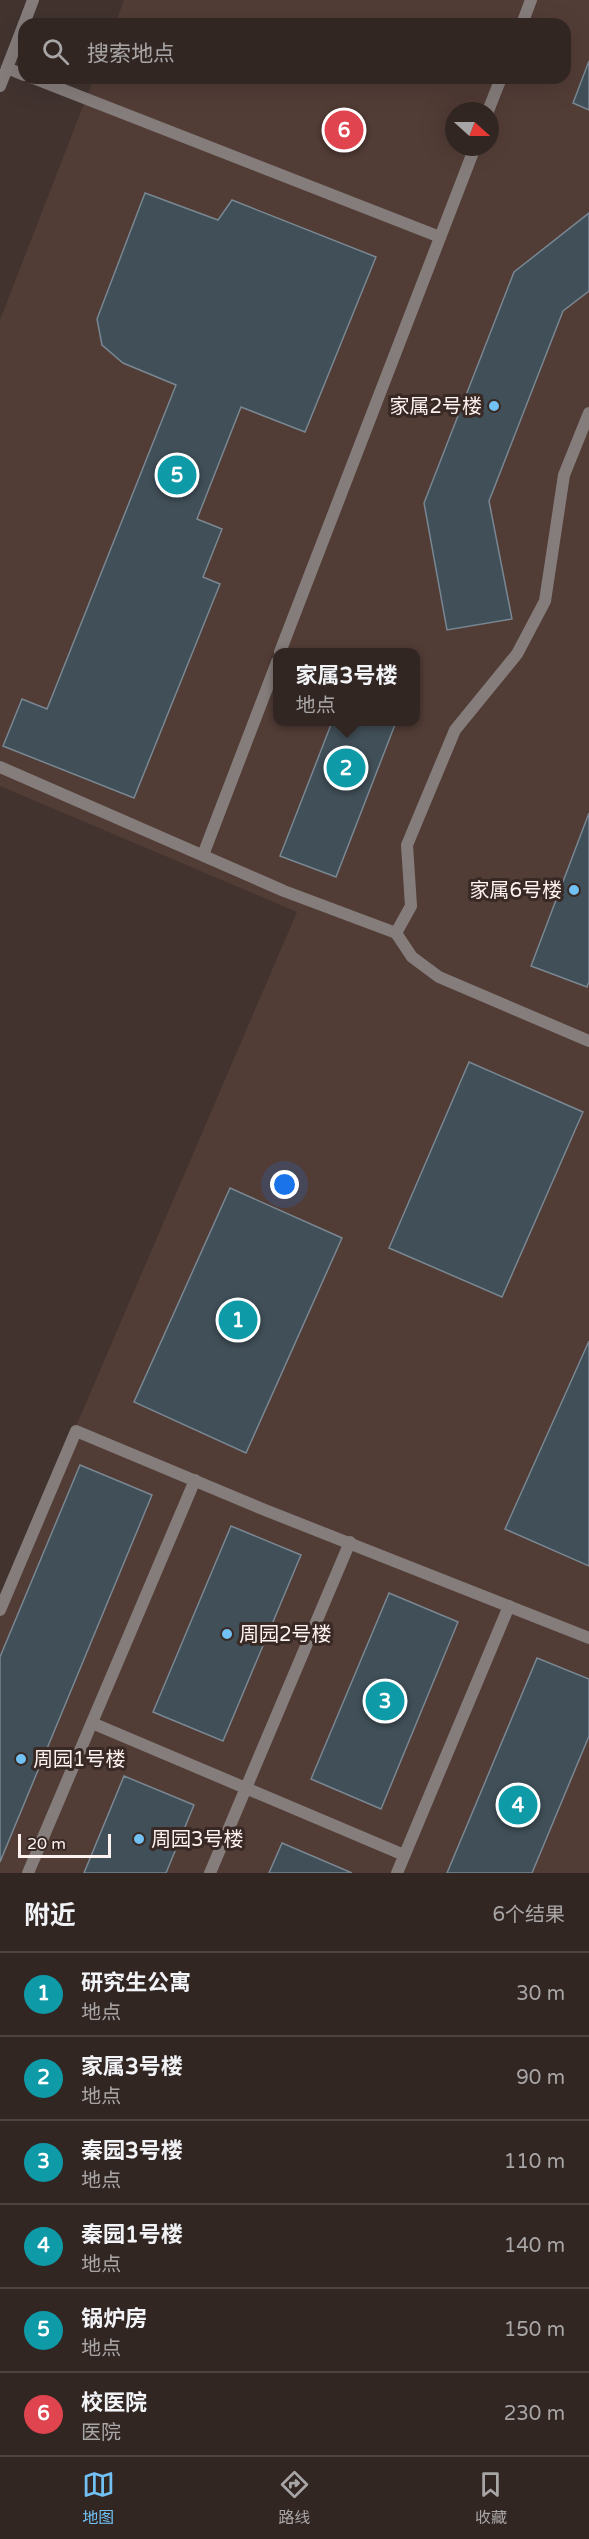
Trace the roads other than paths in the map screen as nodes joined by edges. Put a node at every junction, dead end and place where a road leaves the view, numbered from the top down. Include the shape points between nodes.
1 (33, 0) edge
2 (531, 0) edge
3 (26, 18) edge
4 (524, 18) edge
5 (18, 40) edge
6 (7, 68) junction
7 (18, 73) edge
8 (48, 84) edge
9 (499, 84) edge
10 (0, 86) edge
11 (492, 102) edge
12 (471, 156) edge
13 (440, 237) junction
14 (589, 413) edge
15 (282, 648) edge
16 (273, 672) edge
17 (0, 767) edge
18 (203, 855) junction
19 (396, 933) junction
20 (589, 1041) edge
21 (195, 1480) junction
22 (350, 1542) junction
23 (509, 1606) junction
24 (0, 1610) edge
25 (589, 1638) edge
26 (92, 1723) junction
27 (246, 1788) junction
28 (405, 1855) junction
29 (28, 1873) edge
30 (210, 1873) edge
31 (397, 1873) edge

1 - 3 street
2 - 4 street
5 - 6 street
6 - 7 street
6 - 10 street
8 - 13 street
9 - 11 street
12 - 13 street
13 - 15 street
14 - 19 street via 564,475 544,601 518,654 455,730 407,845 411,906
16 - 18 street
17 - 18 street
18 - 19 street via 284,891
19 - 20 street via 412,957 439,976
21 - 22 street
21 - 24 street via 76,1431
21 - 26 street
22 - 23 street
22 - 27 street
23 - 25 street
23 - 28 street
26 - 27 street
26 - 29 street
27 - 28 street
27 - 30 street
28 - 31 street

